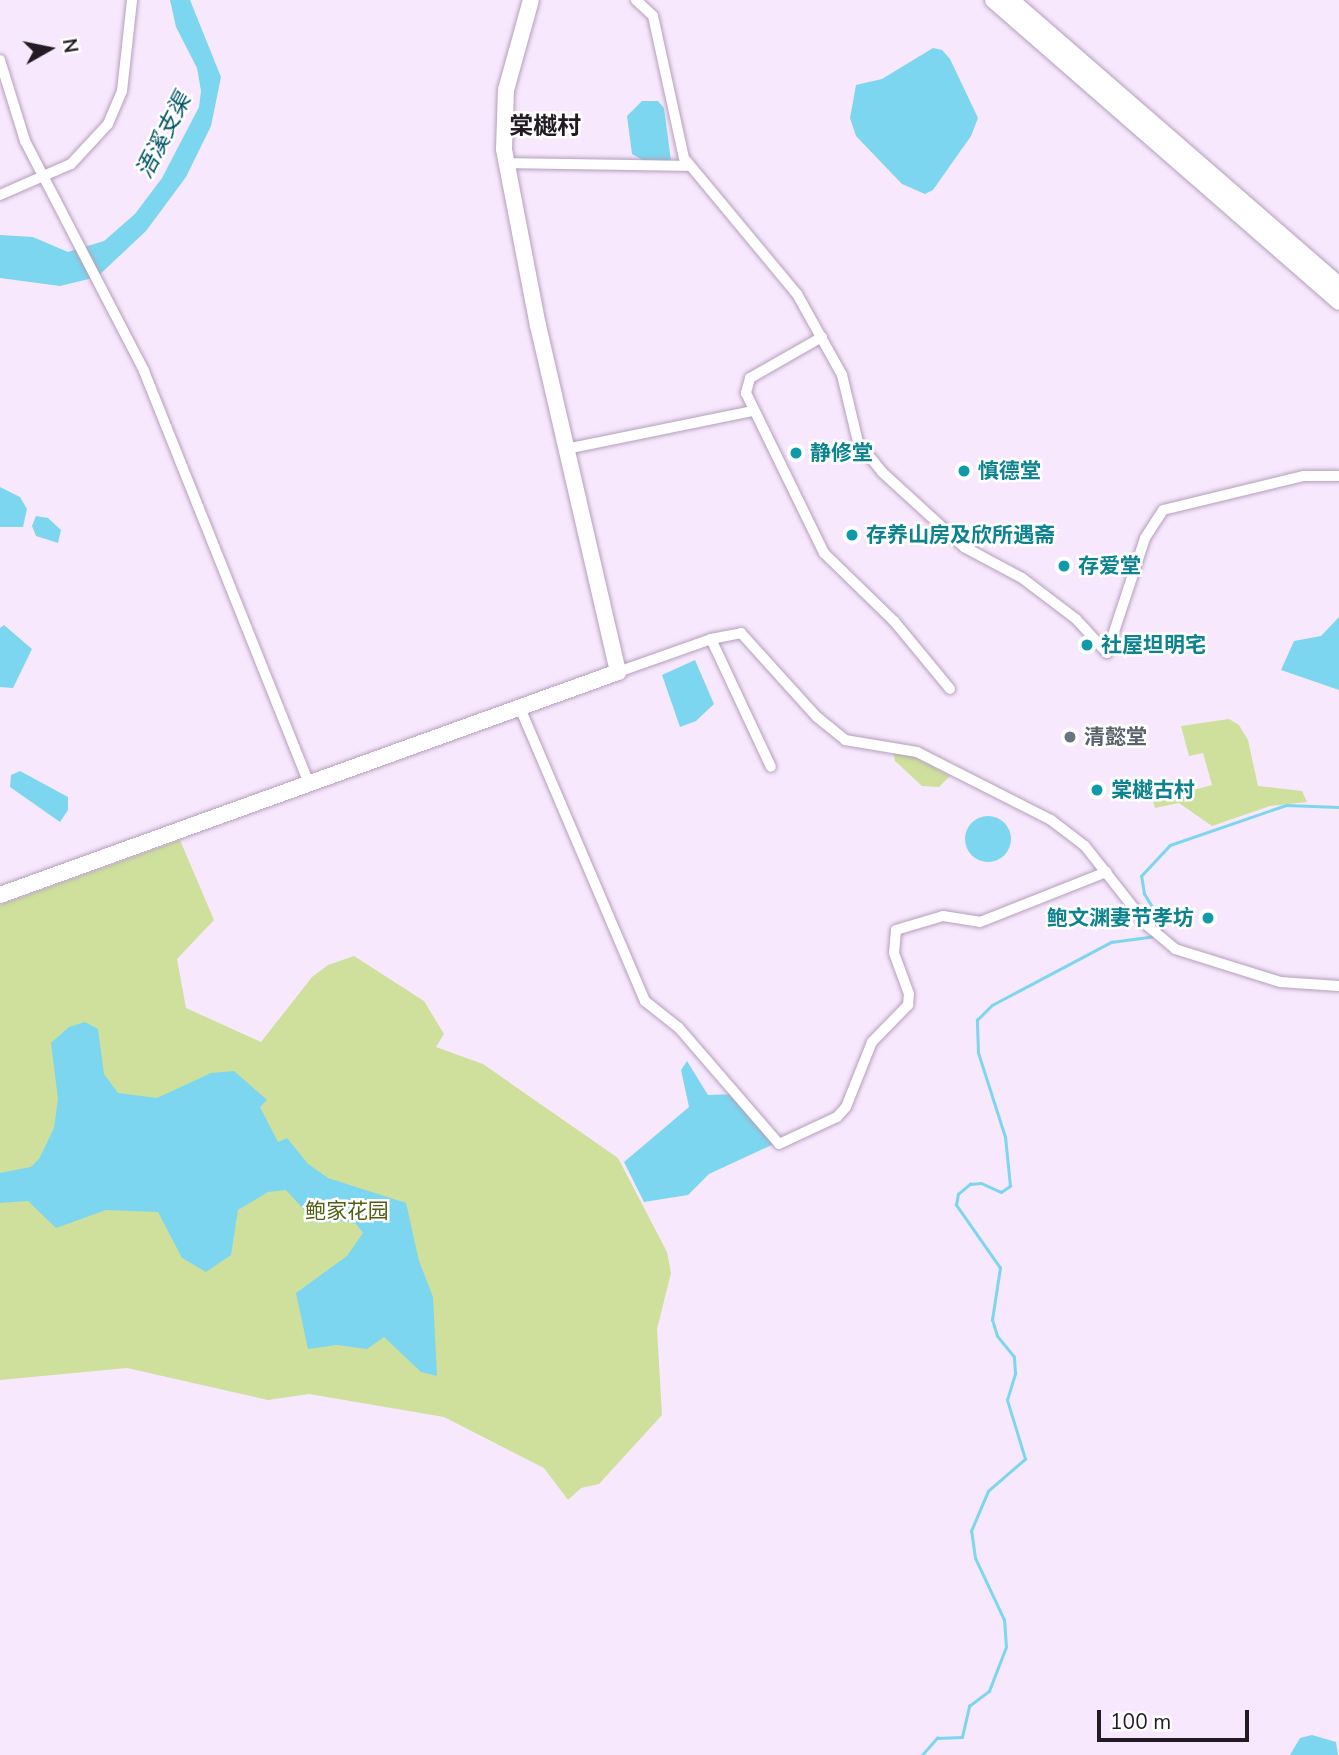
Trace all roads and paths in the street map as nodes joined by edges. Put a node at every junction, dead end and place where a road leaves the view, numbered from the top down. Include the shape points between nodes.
1 (132, 0) edge
2 (531, 0) edge
3 (536, 0) edge
4 (636, 0) edge
5 (993, 0) edge
6 (1011, 0) edge
7 (0, 60) edge
8 (506, 163) junction
9 (690, 166) junction
10 (45, 179) junction
11 (0, 195) edge
12 (1339, 285) edge
13 (1339, 302) edge
14 (821, 337) junction
15 (753, 411) junction
16 (566, 449) junction
17 (1339, 476) edge
18 (711, 639) junction
19 (618, 672) junction
20 (950, 689) dead end
21 (520, 708) junction
22 (771, 767) dead end
23 (309, 784) junction
24 (1106, 872) junction
25 (0, 895) edge
26 (1339, 986) edge

1 - 10 street via 118,103 84,152
2 - 3 street
2 - 8 main road via 506,89
4 - 9 street via 653,16 677,139
5 - 13 main road
6 - 12 main road
7 - 10 street via 18,122
8 - 9 street
8 - 16 main road
9 - 14 street via 797,294
10 - 11 street
10 - 23 street via 144,371
14 - 15 street via 750,378 746,387
14 - 17 street via 847,388 858,442 882,472 964,547 1022,578 1076,620 1107,653 1145,538 1163,510 1304,476
15 - 16 street
15 - 20 street via 824,552 894,621
16 - 19 main road
18 - 19 street
18 - 22 street
18 - 24 street via 741,633 833,732 859,744 917,752 1051,820 1080,841
19 - 21 main road
21 - 23 main road
21 - 24 street via 645,1001 679,1028 779,1144 837,1117 846,1107 872,1042 908,1005 909,994 894,953 897,930 943,916 981,922
23 - 25 main road
24 - 26 street via 1148,926 1184,953 1280,982

